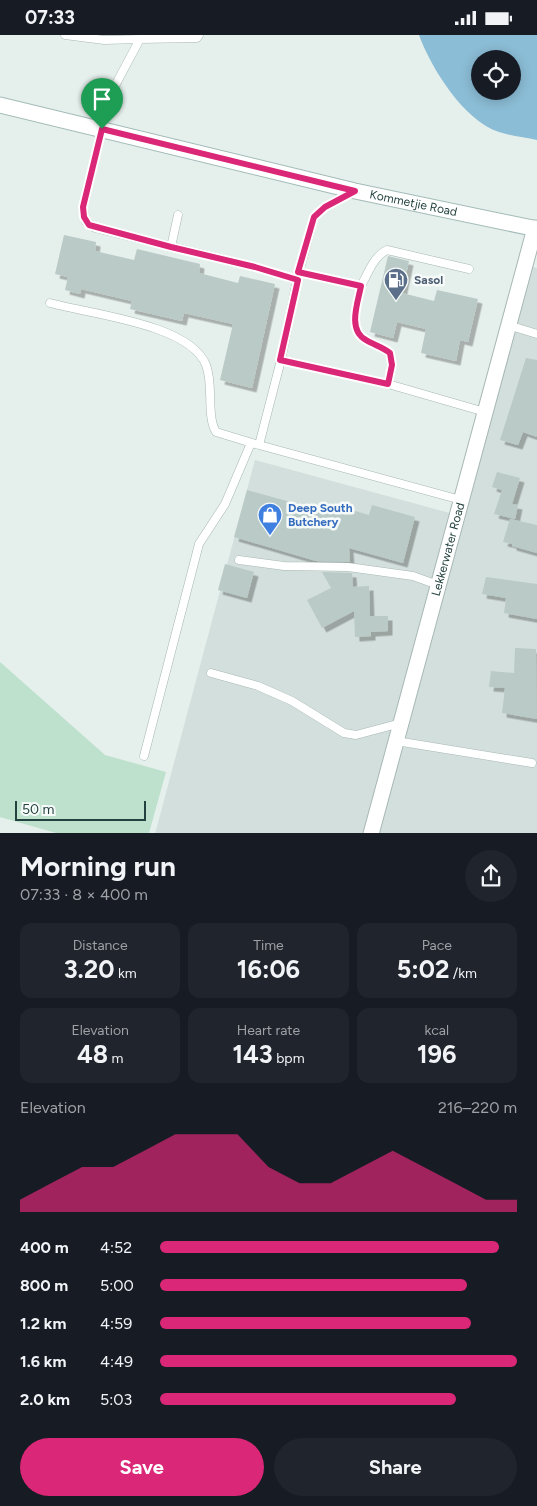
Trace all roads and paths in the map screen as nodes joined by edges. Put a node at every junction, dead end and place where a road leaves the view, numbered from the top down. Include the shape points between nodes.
1 (65, 35) edge
2 (198, 36) edge
3 (140, 39) junction
4 (0, 105) edge
5 (102, 129) junction
6 (355, 191) junction
7 (178, 215) dead end
8 (536, 228) edge
9 (171, 247) junction
10 (469, 269) dead end
11 (298, 276) junction
12 (361, 286) junction
13 (50, 303) dead end
14 (508, 325) junction
15 (537, 334) edge
16 (280, 360) junction
17 (388, 384) junction
18 (485, 412) junction
19 (255, 444) junction
20 (461, 500) junction
21 (239, 560) dead end
22 (438, 585) junction
23 (211, 673) dead end
24 (401, 723) junction
25 (396, 741) junction
26 (144, 756) dead end
27 (532, 763) dead end
28 (371, 833) edge

1 - 3 lane via 104,40
2 - 3 lane
3 - 5 lane via 110,95
4 - 5 street, Kommetjie Road
5 - 6 street, Kommetjie Road
5 - 9 lane via 83,207 86,222 95,228
6 - 8 street, Kommetjie Road
6 - 11 lane via 325,207 314,217
7 - 9 lane
8 - 14 street, Lekkerwater Road
9 - 11 lane
10 - 12 lane via 388,250 374,263
11 - 12 lane
11 - 16 lane
12 - 17 lane via 356,329 363,339 390,353 392,365
13 - 19 lane via 150,326 186,342 197,351 206,366 216,432
14 - 15 lane
14 - 18 street, Lekkerwater Road
16 - 17 lane
16 - 19 lane
17 - 18 lane
18 - 20 street, Lekkerwater Road
19 - 20 lane
19 - 26 lane via 225,504 199,544
20 - 22 street, Lekkerwater Road
21 - 22 lane via 284,566 343,567 413,576
22 - 24 street, Lekkerwater Road
23 - 24 lane via 275,693 344,733 356,735
24 - 25 street, Lekkerwater Road
25 - 27 lane
25 - 28 street, Lekkerwater Road

